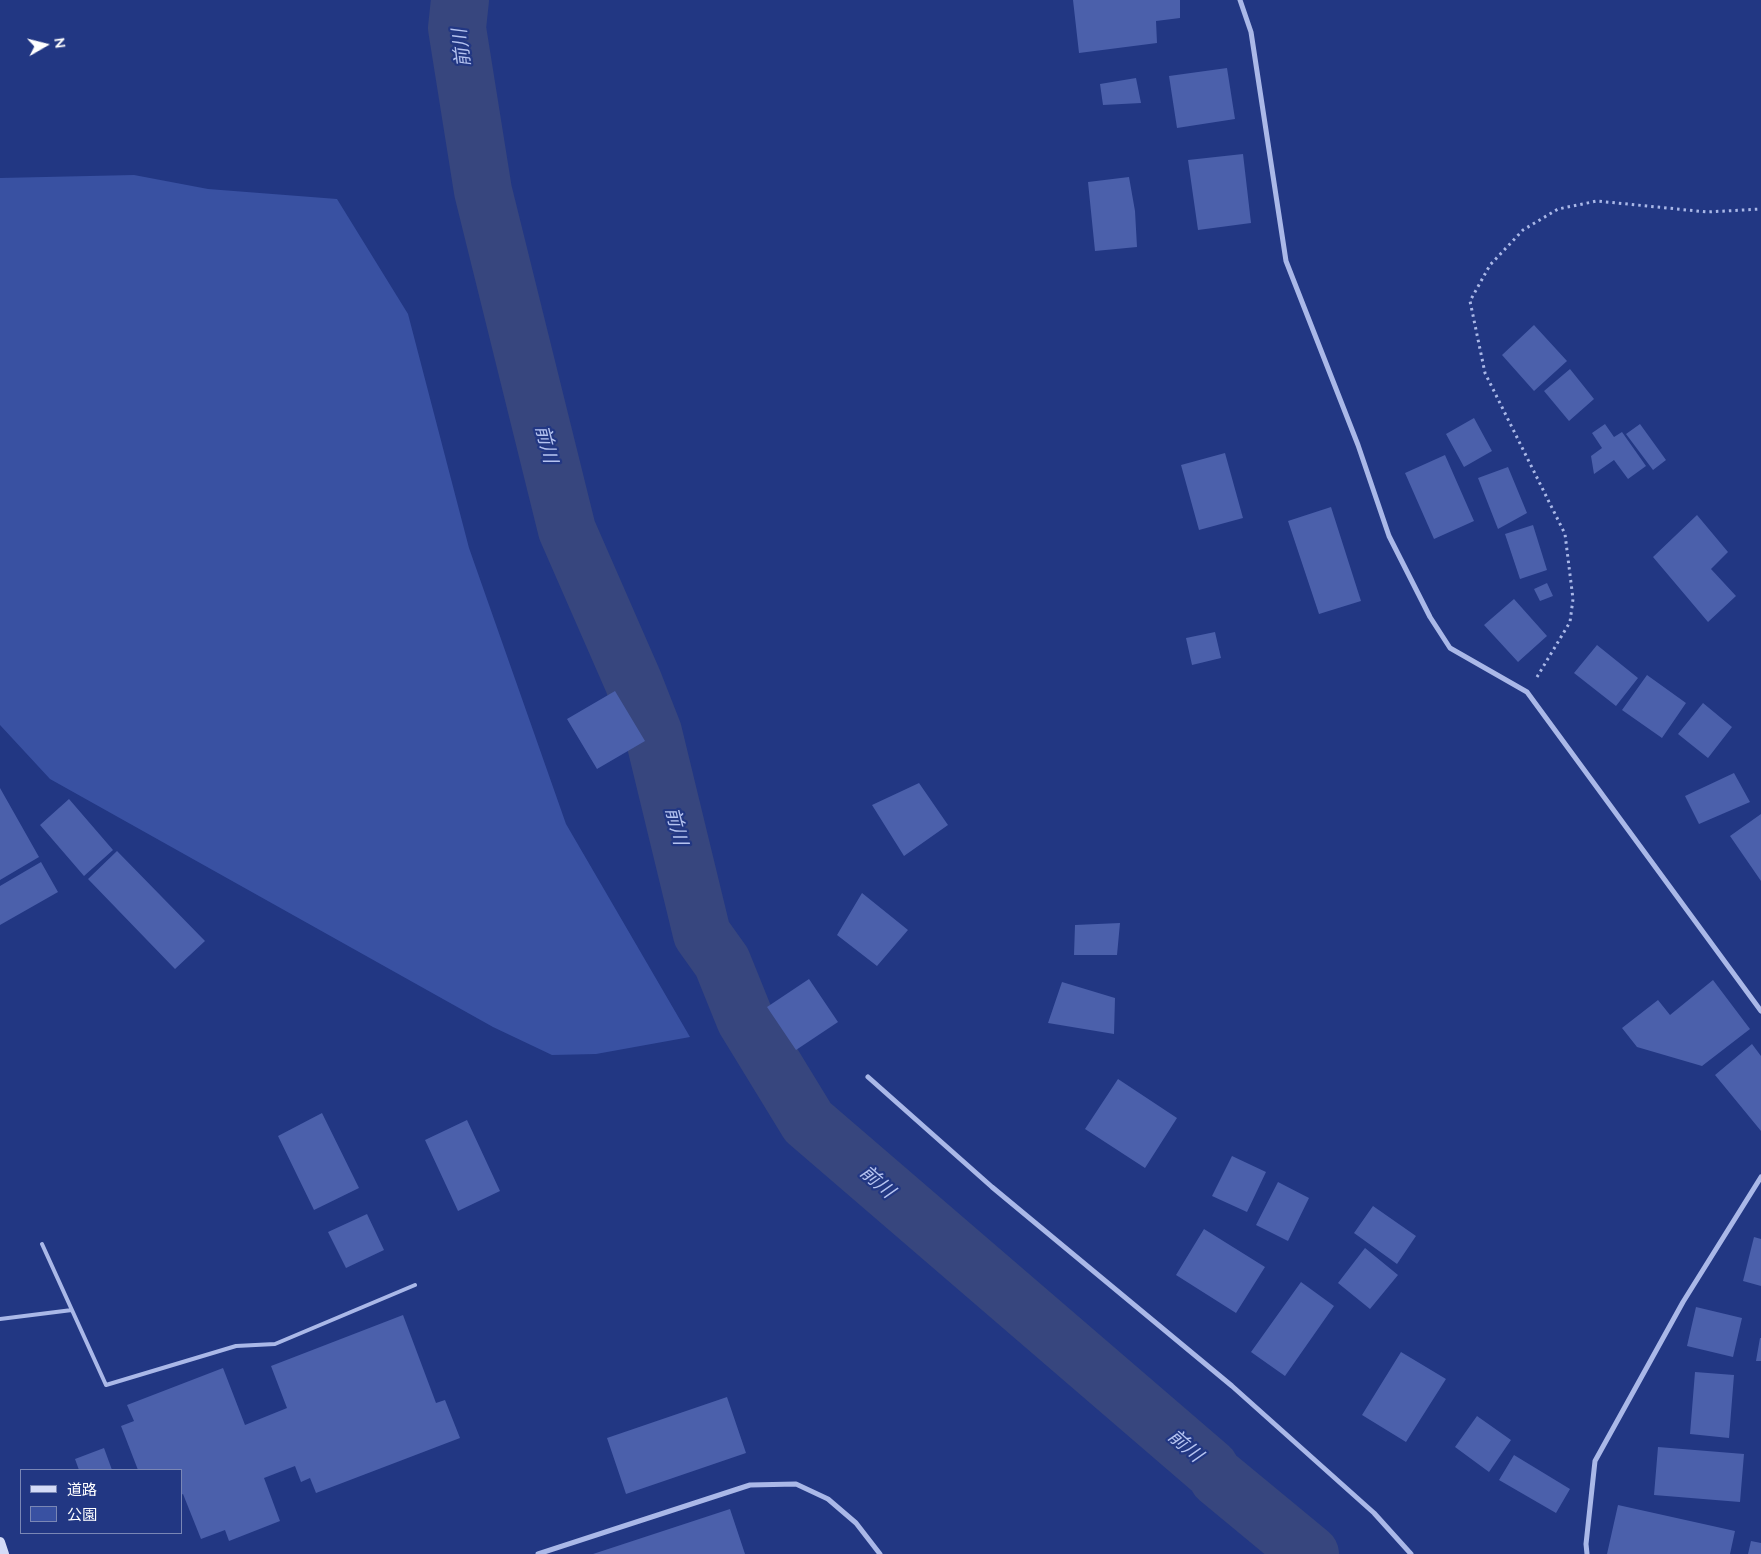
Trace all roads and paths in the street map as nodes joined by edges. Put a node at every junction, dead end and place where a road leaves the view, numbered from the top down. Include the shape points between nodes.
1 (1240, 0) edge
2 (1761, 209) edge
3 (1527, 692) junction
4 (1761, 1011) edge
5 (868, 1077) dead end
6 (1761, 1177) edge
7 (42, 1244) dead end
8 (414, 1285) dead end
9 (72, 1310) junction
10 (0, 1319) edge
11 (0, 1542) edge
12 (4, 1554) edge
13 (538, 1554) edge
14 (880, 1554) edge
15 (1411, 1554) edge
16 (1587, 1554) edge

1 - 3 street via 1251,32 1286,262 1358,445 1389,536 1430,617 1450,648
2 - 3 path via 1707,212 1596,200 1558,209 1524,230 1490,265 1470,301 1485,373 1564,534 1573,599 1570,622
3 - 4 street
5 - 15 street via 992,1187 1232,1386 1374,1513
6 - 16 street via 1683,1302 1595,1461
7 - 9 lane
8 - 9 lane via 275,1344 236,1346 106,1385
9 - 10 lane
11 - 12 street
13 - 14 street via 750,1485 796,1484 828,1499 856,1523

